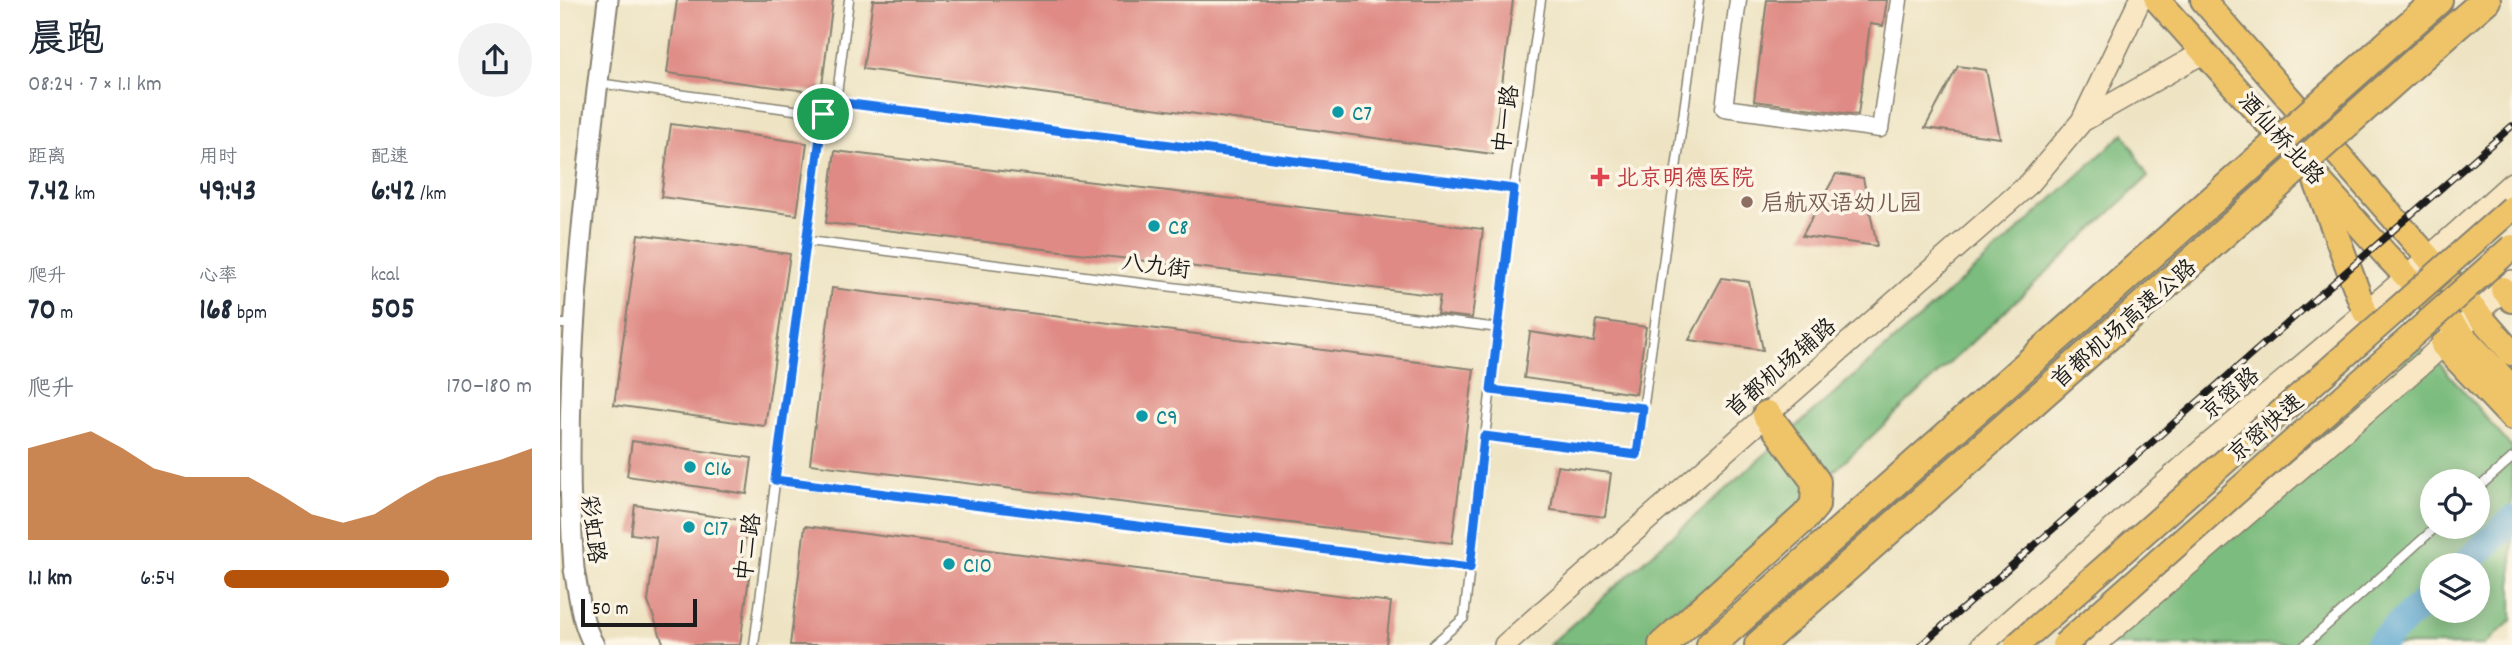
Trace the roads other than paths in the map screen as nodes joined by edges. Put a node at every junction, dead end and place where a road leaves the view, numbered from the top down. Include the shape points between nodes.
1 (608, 0) edge
2 (849, 0) edge
3 (1541, 0) edge
4 (1699, 0) edge
5 (1738, 0) edge
6 (1899, 0) edge
7 (2140, 0) edge
8 (2157, 0) edge
9 (2203, 0) edge
10 (2486, 0) edge
11 (2429, 7) edge
12 (2204, 52) junction
13 (598, 83) junction
14 (836, 102) junction
15 (823, 114) junction
16 (2082, 121) junction
17 (2313, 173) junction
18 (2512, 183) edge
19 (1514, 189) junction
20 (2512, 208) edge
21 (807, 241) junction
22 (2512, 247) edge
23 (2428, 259) junction
24 (2407, 277) junction
25 (2509, 290) edge
26 (2365, 312) junction
27 (2476, 313) junction
28 (562, 324) edge
29 (1499, 328) junction
30 (2450, 338) junction
31 (2512, 353) edge
32 (2512, 388) edge
33 (1491, 390) junction
34 (1643, 408) junction
35 (1767, 415) junction
36 (2512, 418) edge
37 (1484, 436) junction
38 (2512, 458) edge
39 (2490, 477) edge
40 (775, 480) junction
41 (2423, 539) edge
42 (1470, 568) junction
43 (1793, 614) junction
44 (594, 645) edge
45 (754, 645) edge
46 (1433, 645) edge
47 (1505, 645) edge
48 (1663, 645) edge
49 (1711, 645) edge
50 (1759, 645) edge
51 (1767, 645) edge
52 (1982, 645) edge
53 (2017, 645) edge
54 (2064, 645) edge
55 (2095, 645) edge
56 (2305, 645) edge

1 - 13 street, 彩虹路
2 - 14 lane
3 - 19 lane, 中一路
4 - 34 lane
5 - 6 street via 1724,108 1880,129
7 - 16 main road
8 - 12 main road, 酒仙桥北路
9 - 23 main road, 酒仙桥北路
10 - 43 highway, 首都机场高速公路, bridge
11 - 49 highway, 首都机场高速公路, bridge
12 - 16 main road
12 - 17 main road, 酒仙桥北路
13 - 15 lane
13 - 28 street, 彩虹路
14 - 15 lane
14 - 19 lane
15 - 21 lane, 中二路
16 - 35 main road, 首都机场辅路 via 2030,183
17 - 24 main road, 酒仙桥北路
17 - 26 main road
18 - 23 main road, 京密路
19 - 29 lane, 中一路
20 - 53 main road, 京密快速, bridge
21 - 29 lane, 八九街
21 - 40 lane, 中二路
22 - 54 main road, 京密快速, bridge
23 - 24 main road, 京密路
23 - 27 main road, 酒仙桥北路
24 - 26 main road, 京密路
24 - 30 main road, 酒仙桥北路
25 - 27 main road
26 - 52 main road, 京密路
27 - 30 main road
27 - 31 main road, 酒仙桥北路
28 - 44 street, 彩虹路 via 561,438 567,536 586,630
29 - 33 lane, 中一路
30 - 32 main road
30 - 36 main road
30 - 55 main road
33 - 34 lane
33 - 37 lane, 中一路
34 - 37 lane via 1637,455
35 - 47 main road, 首都机场辅路
35 - 48 highway via 1816,482 1815,505
37 - 42 lane, 中一路
38 - 39 lane
40 - 42 lane
40 - 45 lane, 中二路
41 - 56 lane
42 - 46 lane, 中一路 via 1464,618
43 - 50 highway, 首都机场高速公路
43 - 51 highway

